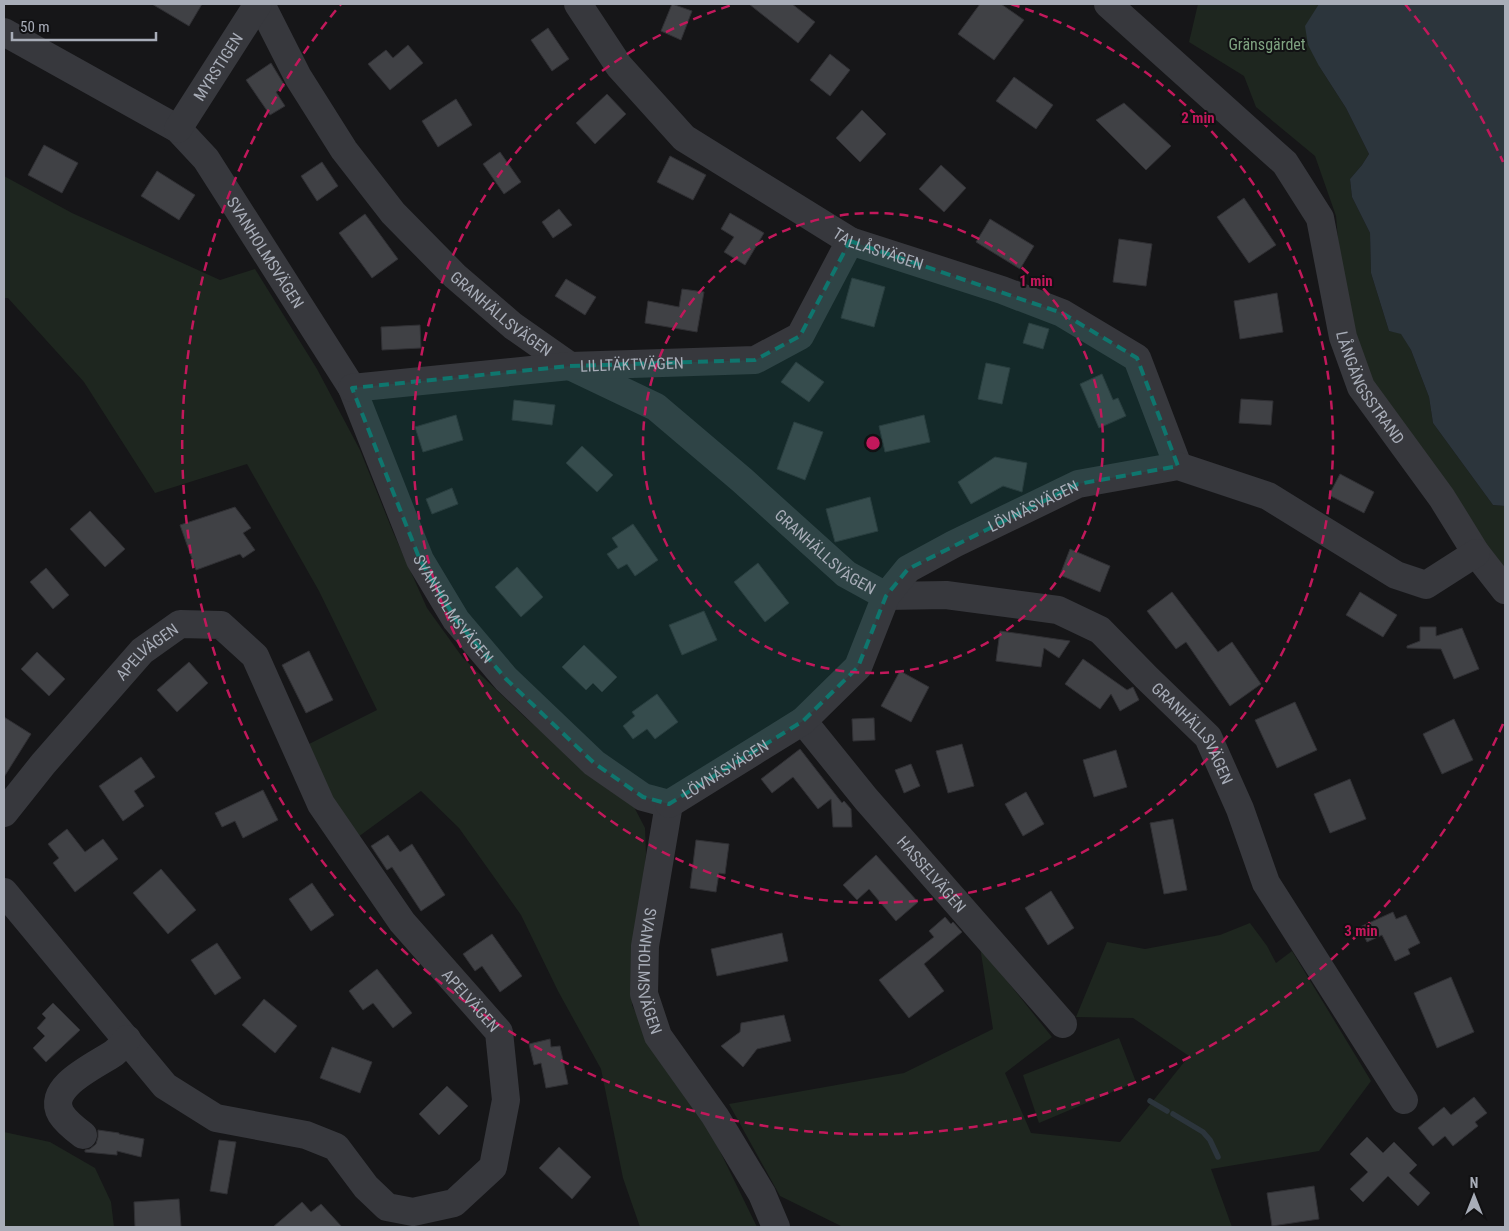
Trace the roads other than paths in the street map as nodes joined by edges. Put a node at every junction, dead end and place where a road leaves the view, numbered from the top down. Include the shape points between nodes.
1 (260, 4) edge
2 (1108, 4) edge
3 (582, 6) edge
4 (4, 32) edge
5 (178, 129) junction
6 (850, 241) junction
7 (570, 366) junction
8 (352, 388) junction
9 (1178, 466) junction
10 (1476, 554) junction
11 (1505, 590) edge
12 (886, 596) junction
13 (803, 721) junction
14 (669, 804) junction
15 (4, 813) edge
16 (4, 892) edge
17 (1063, 1024) dead end
18 (127, 1039) junction
19 (1404, 1100) dead end
20 (83, 1135) dead end
21 (776, 1227) edge

1 - 5 street, MYRSTIGEN
1 - 7 street, GRANHÄLLSVÄGEN via 298,77 344,150 393,213 455,276 513,326
2 - 10 street, LÅNGÄNGSSTRAND via 1285,164 1320,218 1343,337 1361,387 1442,498
3 - 6 street, TALLÅSVÄGEN via 619,66 684,138
4 - 5 street, SVANHOLMSVÄGEN
5 - 8 street, SVANHOLMSVÄGEN via 206,159
6 - 7 street, LILLTÄKTVÄGEN via 800,336 755,360
6 - 9 street, TALLÅSVÄGEN via 1062,313 1137,358
7 - 8 street, LILLTÄKTVÄGEN
7 - 12 street, GRANHÄLLSVÄGEN via 656,408 846,574
8 - 14 street, SVANHOLMSVÄGEN via 420,560 456,620 506,679 594,762 643,797
9 - 10 street, LÖVNÄSVÄGEN via 1268,496 1396,575 1426,585
9 - 12 street, LÖVNÄSVÄGEN via 1078,484 908,569
10 - 11 street, LÅNGÄNGSSTRAND
12 - 13 street, LÖVNÄSVÄGEN via 858,667
12 - 19 street, GRANHÄLLSVÄGEN via 946,595 1058,610 1100,630 1208,737 1240,809 1266,883
13 - 14 street, LÖVNÄSVÄGEN
13 - 17 street, HASSELVÄGEN via 866,799
14 - 21 street, SVANHOLMSVÄGEN via 645,946 644,994 658,1036 715,1116 762,1194
15 - 18 street, APELVÄGEN via 142,651 180,624 221,625 254,656 321,804 402,922 499,1032 506,1100 493,1167 454,1203 413,1212 387,1207 366,1187 336,1147 306,1135 216,1118 165,1086
16 - 18 street, APELVÄGEN
18 - 20 street via 115,1052 66,1084 58,1099 60,1112

